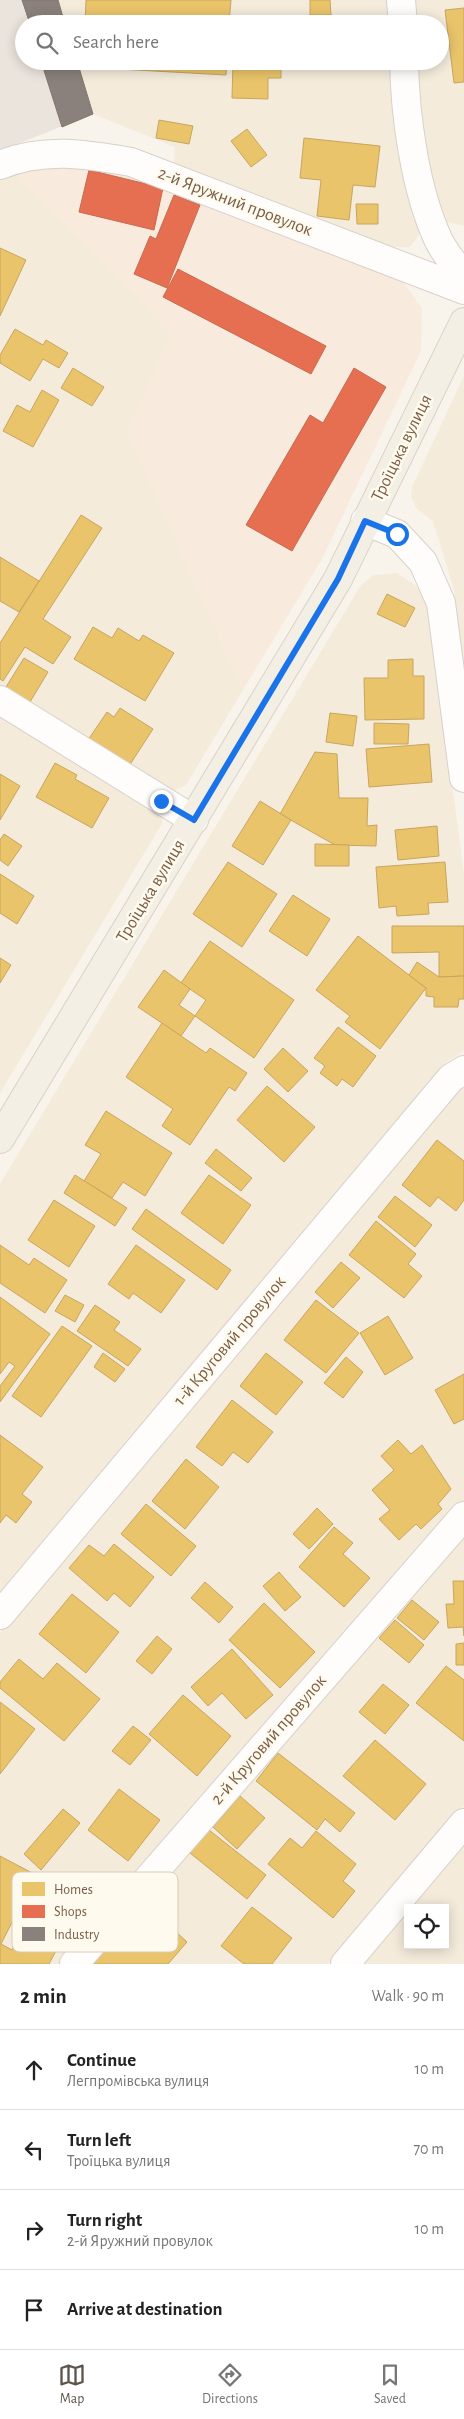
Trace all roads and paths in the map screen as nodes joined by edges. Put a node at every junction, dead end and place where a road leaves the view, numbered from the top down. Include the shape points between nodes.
1 (400, 0) edge
2 (402, 15) edge
3 (405, 70) edge
4 (0, 165) edge
5 (464, 277) edge
6 (464, 290) edge
7 (464, 322) edge
8 (365, 521) junction
9 (0, 700) edge
10 (464, 778) edge
11 (194, 820) junction
12 (464, 1070) edge
13 (0, 1139) edge
14 (464, 1516) edge
15 (0, 1615) edge
16 (464, 1823) edge
17 (154, 1872) edge
18 (84, 1952) edge
19 (74, 1964) edge
20 (345, 1964) edge

1 - 2 street
3 - 5 street via 413,146 426,210 438,241
4 - 6 street, 2-й Яружний провулок via 41,155 80,153 131,162
7 - 8 main road, Троїцька вулиця
8 - 10 street via 397,534 423,562 441,603
8 - 11 main road, Троїцька вулиця via 338,579
9 - 11 street
11 - 13 main road, Троїцька вулиця
12 - 15 street, 1-й Круговий провулок via 451,1078
14 - 17 street, 2-й Круговий провулок
16 - 20 street
18 - 19 street, 2-й Круговий провулок

